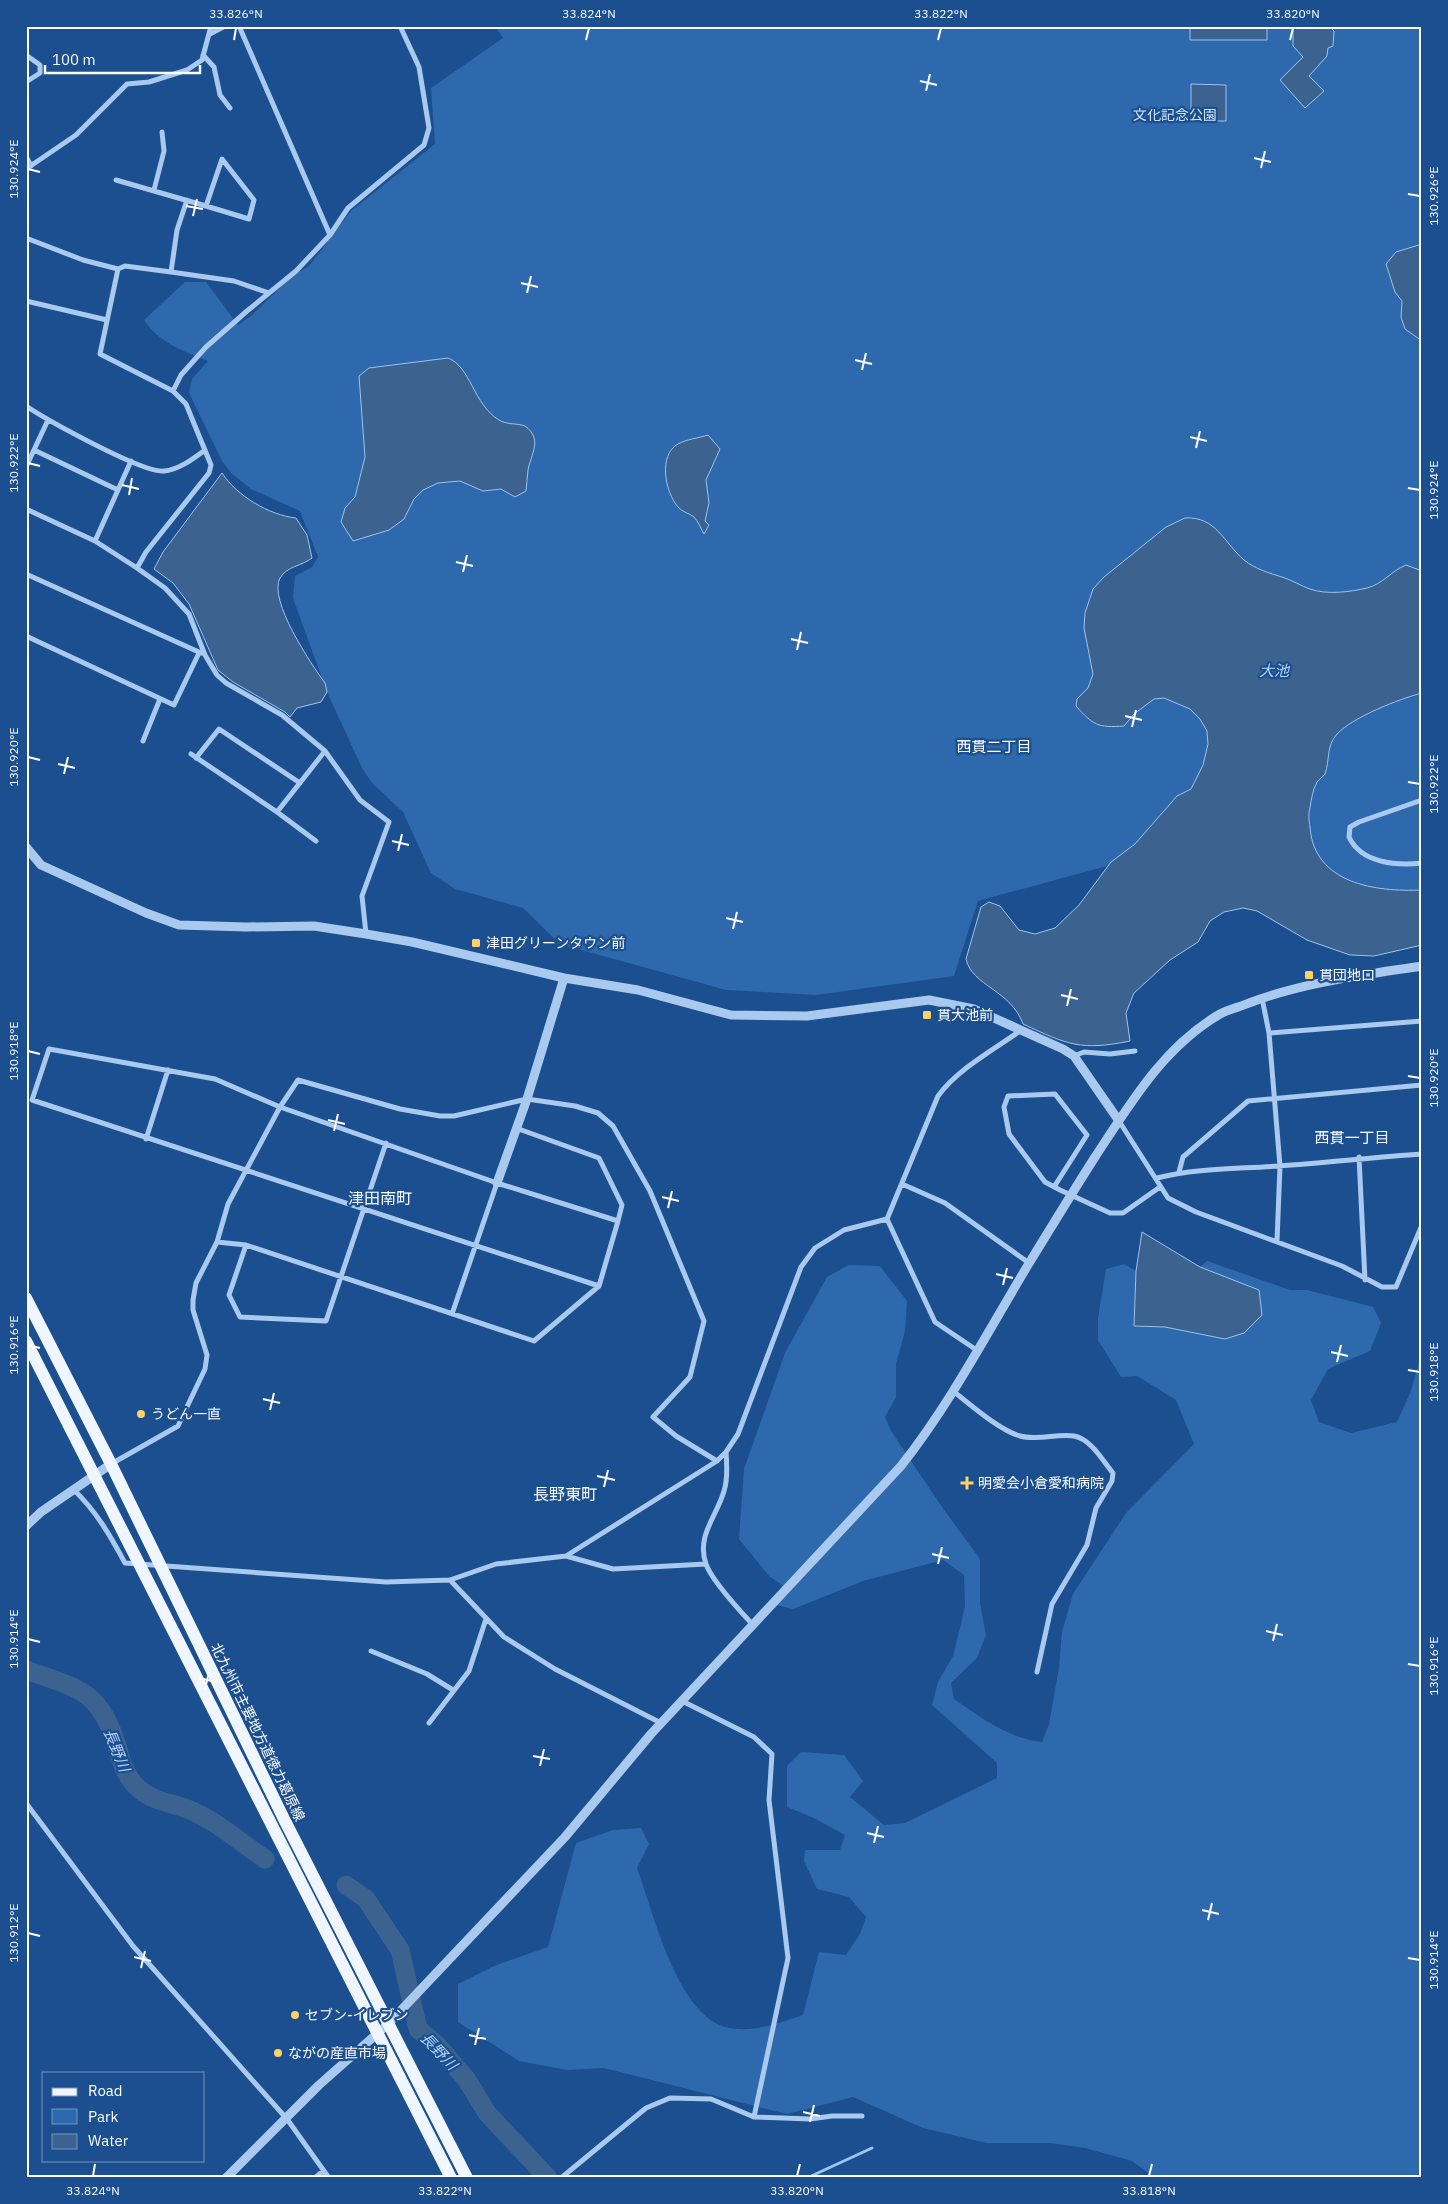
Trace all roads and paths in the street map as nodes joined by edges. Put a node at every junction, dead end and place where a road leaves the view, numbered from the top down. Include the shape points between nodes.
1 (211, 26) edge
2 (225, 26) edge
3 (239, 26) edge
4 (400, 26) edge
5 (210, 34) junction
6 (26, 55) edge
7 (203, 55) junction
8 (26, 82) edge
9 (230, 108) dead end
10 (162, 132) dead end
11 (26, 156) edge
12 (29, 167) edge
13 (116, 180) dead end
14 (154, 190) junction
15 (187, 200) junction
16 (206, 206) junction
17 (330, 235) junction
18 (26, 238) edge
19 (118, 269) junction
20 (171, 272) junction
21 (269, 292) junction
22 (26, 301) edge
23 (107, 320) junction
24 (174, 390) junction
25 (26, 406) edge
26 (48, 420) junction
27 (34, 450) junction
28 (205, 450) junction
29 (131, 461) junction
30 (26, 467) edge
31 (118, 490) junction
32 (26, 509) edge
33 (96, 541) junction
34 (137, 568) junction
35 (26, 574) edge
36 (26, 636) edge
37 (199, 653) junction
38 (206, 655) junction
39 (160, 699) junction
40 (143, 741) dead end
41 (325, 751) junction
42 (191, 754) dead end
43 (196, 758) junction
44 (300, 783) junction
45 (1422, 800) edge
46 (277, 812) junction
47 (316, 841) dead end
48 (26, 847) edge
49 (1422, 863) edge
50 (366, 934) junction
51 (1422, 966) edge
52 (564, 978) junction
53 (1262, 998) junction
54 (1422, 1021) edge
55 (1020, 1031) junction
56 (1269, 1033) junction
57 (1136, 1051) dead end
58 (1074, 1056) junction
59 (168, 1070) junction
60 (1422, 1085) edge
61 (1274, 1098) junction
62 (527, 1099) junction
63 (280, 1107) junction
64 (1119, 1121) junction
65 (516, 1128) junction
66 (146, 1139) junction
67 (386, 1143) junction
68 (1422, 1154) edge
69 (1359, 1158) junction
70 (1280, 1166) junction
71 (245, 1171) junction
72 (1179, 1172) junction
73 (1157, 1178) junction
74 (497, 1183) junction
75 (902, 1184) junction
76 (1054, 1187) junction
77 (1160, 1187) junction
78 (1071, 1195) junction
79 (364, 1210) junction
80 (887, 1220) junction
81 (618, 1221) junction
82 (1422, 1225) edge
83 (1277, 1241) junction
84 (217, 1242) junction
85 (246, 1245) junction
86 (476, 1247) junction
87 (1029, 1264) junction
88 (343, 1276) junction
89 (1365, 1280) junction
90 (599, 1286) junction
91 (26, 1298) edge
92 (452, 1314) junction
93 (26, 1341) edge
94 (978, 1351) junction
95 (953, 1391) junction
96 (726, 1452) junction
97 (717, 1461) junction
98 (111, 1464) junction
99 (94, 1476) junction
100 (72, 1489) junction
101 (26, 1526) edge
102 (566, 1556) junction
103 (706, 1564) junction
104 (140, 1565) junction
105 (159, 1567) junction
106 (450, 1580) junction
107 (486, 1619) junction
108 (753, 1625) junction
109 (371, 1651) dead end
110 (1038, 1672) dead end
111 (453, 1690) junction
112 (682, 1700) junction
113 (429, 1723) dead end
114 (661, 1723) junction
115 (26, 1803) edge
116 (382, 2027) junction
117 (862, 2116) dead end
118 (754, 2117) junction
119 (287, 2119) junction
120 (323, 2171) junction
121 (226, 2178) edge
122 (315, 2178) edge
123 (329, 2178) edge
124 (451, 2178) edge
125 (467, 2178) edge
126 (561, 2178) edge

1 - 5 street
2 - 5 street
3 - 17 street
4 - 17 street via 419,67 428,136 419,150 348,208
5 - 7 street
6 - 8 street via 40,65 40,73
7 - 9 street via 214,67 220,95
7 - 12 street via 202,60 187,70 148,82 127,84 76,135
10 - 14 street via 164,151
11 - 12 street
13 - 14 street
14 - 15 street
15 - 16 street
15 - 20 street via 177,230
16 - 16 street via 216,178 222,160 254,200 248,219
17 - 21 street via 296,271
18 - 19 street via 83,260
19 - 20 street via 125,266
19 - 23 street
20 - 21 street via 234,281
21 - 24 street via 206,347 181,376
22 - 23 street
23 - 24 street via 100,354
24 - 28 street via 186,404
25 - 26 street
26 - 27 street
26 - 29 street
27 - 30 street
27 - 31 street
28 - 29 street via 188,462 164,472
28 - 34 street via 211,465 209,473
29 - 31 street
31 - 33 street
32 - 33 street
33 - 34 street
34 - 38 street via 165,588 189,614
35 - 37 street
36 - 39 street
37 - 38 street
37 - 39 street via 174,705
38 - 41 street via 217,675 226,683 282,715
39 - 40 street
41 - 44 street
41 - 50 street via 360,800 390,822 362,896
42 - 43 street
43 - 44 street via 219,729
43 - 46 street
44 - 46 street
45 - 49 street via 1359,822 1350,827 1349,836 1358,851 1368,856 1409,864
46 - 47 street
48 - 50 street via 41,865 146,913 179,924 314,926
50 - 52 street
51 - 53 street via 1330,981
52 - 55 street via 638,990 731,1015 806,1016 929,1000 974,1009
52 - 62 street
53 - 56 street
53 - 64 street via 1223,1013 1180,1043 1158,1066
54 - 56 street
55 - 58 street via 1063,1048
55 - 75 street via 946,1086 933,1107
56 - 61 street
57 - 58 street via 1084,1052
58 - 64 street
59 - 63 street via 215,1079
59 - 66 street
59 - 66 street via 49,1049 32,1100
60 - 61 street
61 - 70 street
61 - 72 street via 1248,1101 1183,1157
62 - 63 street via 454,1116 440,1116 400,1109 298,1080
62 - 65 street
62 - 97 street via 598,1113 613,1126 650,1191 704,1321 690,1377 653,1417 676,1436
63 - 67 street
63 - 71 street
64 - 73 street
64 - 78 street
65 - 74 street
65 - 81 street via 599,1158 622,1205
66 - 71 street
67 - 74 street
67 - 79 street
68 - 69 street
69 - 70 street
69 - 89 street
70 - 72 street
70 - 83 street
71 - 79 street
71 - 84 street via 228,1204
72 - 73 street
73 - 77 street
74 - 81 street
74 - 86 street
75 - 80 street
75 - 87 street via 946,1203
76 - 76 street via 1045,1182 1009,1134 1004,1107 1008,1096 1055,1094 1087,1135
76 - 78 street
77 - 78 street via 1123,1213 1110,1213
77 - 83 street via 1168,1198 1196,1212
78 - 87 street
79 - 86 street
79 - 88 street
80 - 94 street via 935,1322
80 - 96 street via 844,1230 815,1248 801,1267 738,1434
81 - 90 street
82 - 89 street via 1396,1287 1382,1287
83 - 89 street via 1342,1266
84 - 85 street
84 - 98 street via 196,1283 192,1300 207,1355 205,1369 178,1426
85 - 88 street
85 - 88 street via 229,1295 240,1317 326,1321
86 - 90 street
86 - 92 street
87 - 94 street
88 - 92 street
90 - 92 street via 534,1341
91 - 98 main road, 北九州市主要地方道徳力葛原線
93 - 99 main road, 北九州市主要地方道徳力葛原線
94 - 95 street
95 - 108 street via 920,1443 901,1466
95 - 110 street via 1020,1436 1075,1436 1093,1448 1113,1473 1112,1481 1096,1508 1087,1545 1052,1604
96 - 97 street
96 - 103 street via 724,1491 704,1537
97 - 102 street
98 - 99 street
98 - 105 main road, 北九州市主要地方道徳力葛原線
99 - 100 street
99 - 104 main road, 北九州市主要地方道徳力葛原線
100 - 101 street
100 - 104 street via 88,1503 106,1527 125,1563
102 - 103 street via 613,1569
102 - 106 street via 496,1564
103 - 108 street via 732,1602
104 - 105 street
104 - 116 main road, 北九州市主要地方道徳力葛原線
105 - 106 street via 167,1565 386,1582
105 - 116 main road, 北九州市主要地方道徳力葛原線
106 - 107 street
107 - 111 street via 469,1671
107 - 114 street via 504,1637 554,1669
108 - 112 street
109 - 111 street via 427,1674
111 - 113 street
112 - 114 street
112 - 118 street via 754,1737 772,1754 769,1800 788,1958
114 - 116 street via 565,1837
115 - 119 street via 134,1946
116 - 119 street via 319,2084
116 - 124 main road, 北九州市主要地方道徳力葛原線
116 - 125 main road, 北九州市主要地方道徳力葛原線
117 - 118 street via 810,2119
118 - 126 street via 711,2099 670,2098 657,2102
119 - 120 street
119 - 121 street
120 - 122 street
120 - 123 street

